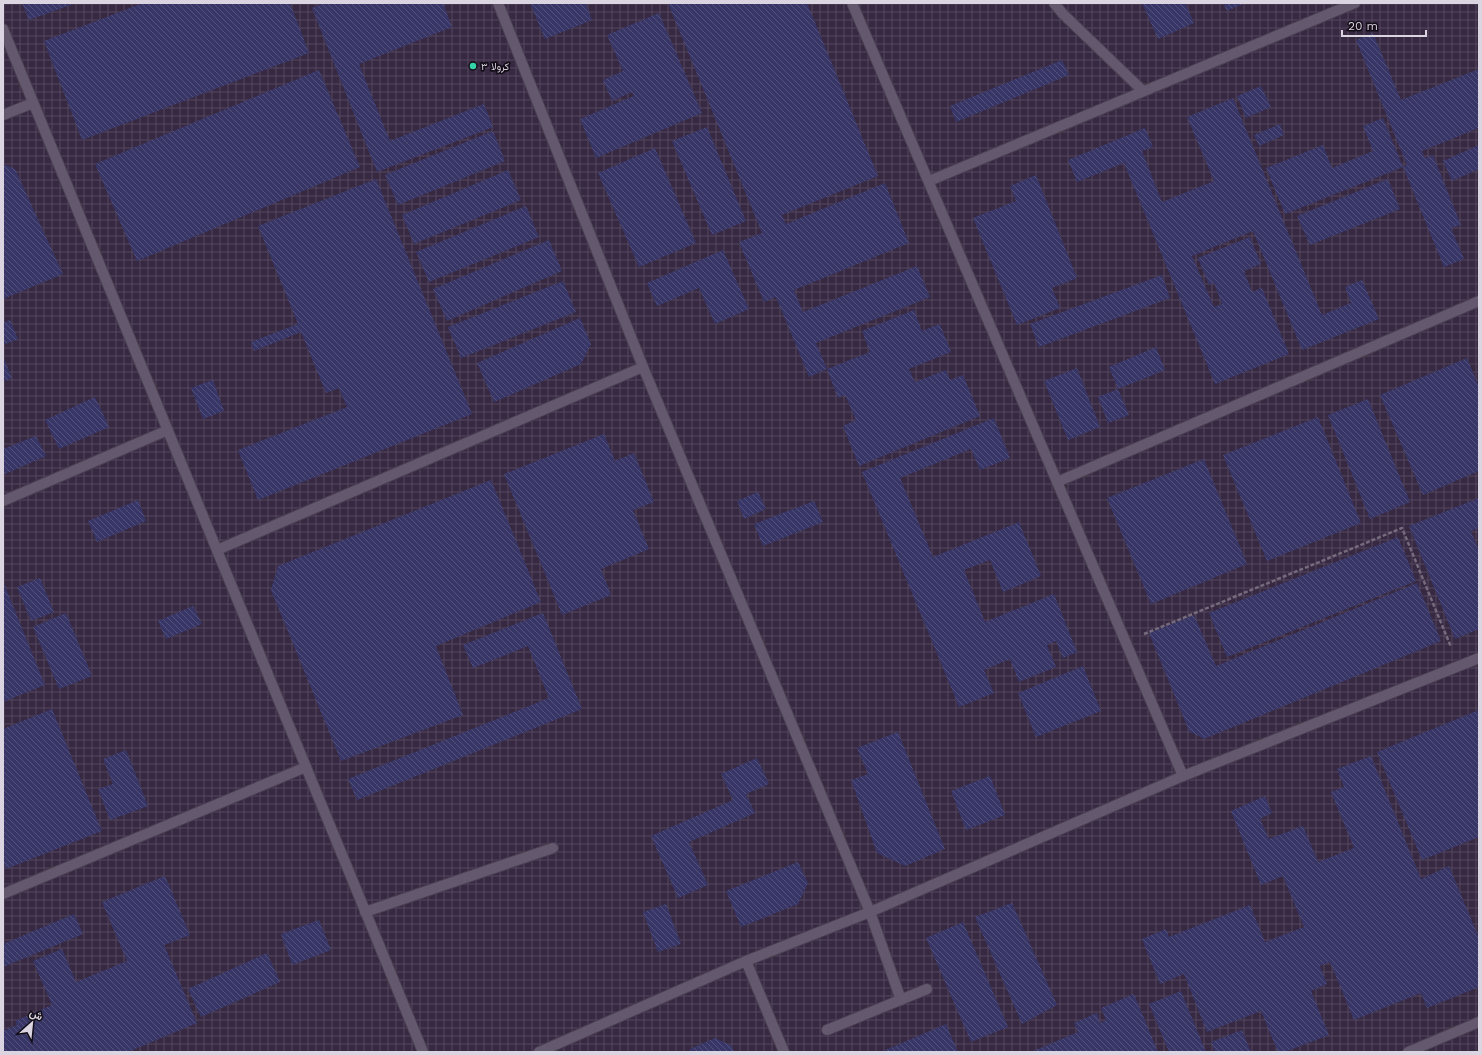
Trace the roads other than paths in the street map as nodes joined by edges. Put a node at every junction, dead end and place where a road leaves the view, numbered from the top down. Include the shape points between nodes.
1 (498, 3) edge
2 (852, 3) edge
3 (1054, 3) edge
4 (1356, 3) edge
5 (3, 29) edge
6 (1144, 91) junction
7 (33, 103) junction
8 (3, 115) edge
9 (929, 181) junction
10 (1479, 301) edge
11 (643, 367) junction
12 (168, 430) junction
13 (1057, 482) junction
14 (3, 501) edge
15 (217, 550) junction
16 (1479, 658) edge
17 (306, 767) junction
18 (1183, 776) junction
19 (553, 848) dead end
20 (3, 894) edge
21 (365, 912) junction
22 (870, 912) junction
23 (746, 962) junction
24 (928, 989) dead end
25 (901, 1000) junction
26 (1479, 1022) edge
27 (826, 1030) dead end
28 (423, 1052) edge
29 (539, 1052) edge
30 (784, 1052) edge
31 (1408, 1052) edge

1 - 11 lane
2 - 9 lane
3 - 6 lane
4 - 6 lane
5 - 7 lane
6 - 9 lane
7 - 8 lane
7 - 12 lane
9 - 13 lane
10 - 13 lane
11 - 15 lane
11 - 22 lane
12 - 14 lane
12 - 15 lane
13 - 18 lane
15 - 17 lane
16 - 18 lane
17 - 20 lane
17 - 21 lane
18 - 22 lane
19 - 21 lane
21 - 28 lane
22 - 23 lane
22 - 25 lane
23 - 29 lane
23 - 30 lane
24 - 25 lane
25 - 27 lane
26 - 31 lane

